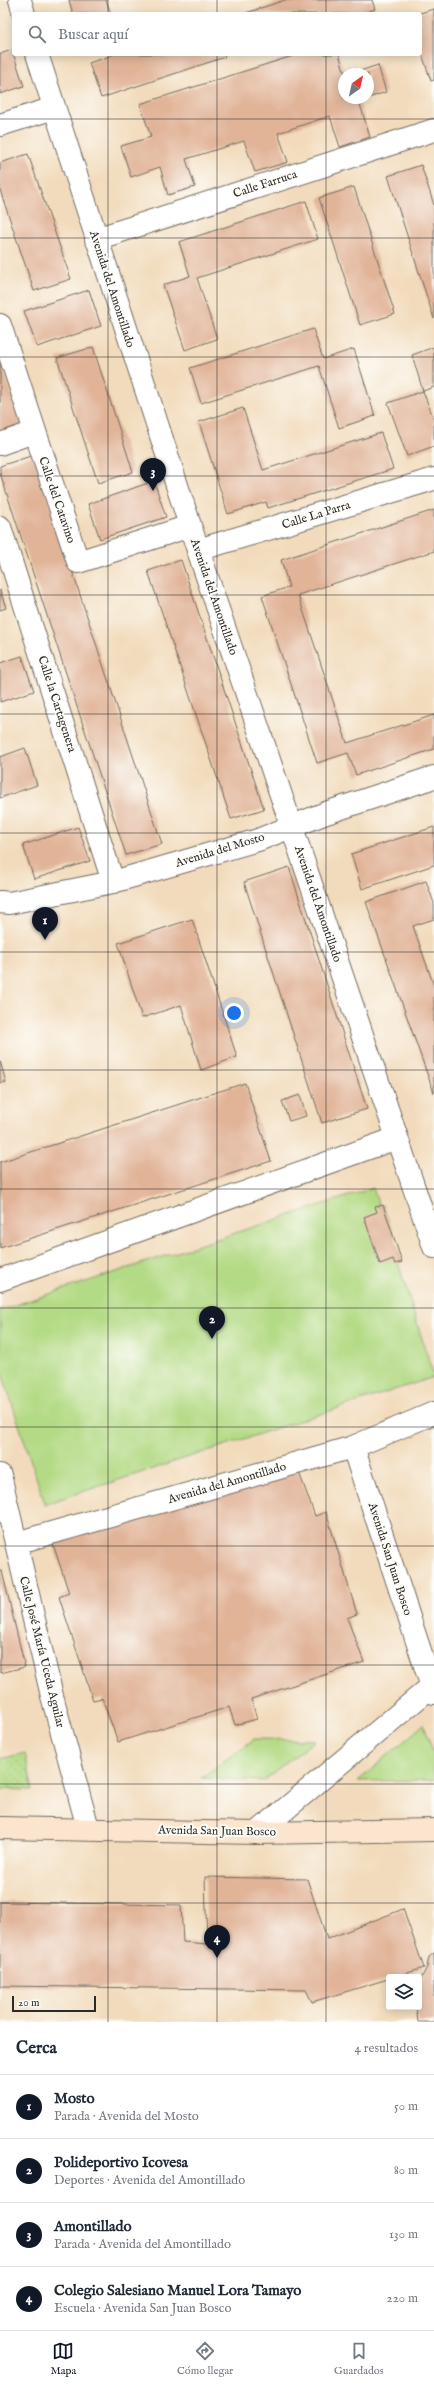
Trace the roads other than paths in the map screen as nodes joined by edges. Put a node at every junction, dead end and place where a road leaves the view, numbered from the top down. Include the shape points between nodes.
1 (20, 0) edge
2 (23, 12) edge
3 (38, 56) edge
4 (54, 108) junction
5 (0, 125) edge
6 (434, 130) edge
7 (96, 238) junction
8 (0, 325) edge
9 (34, 432) junction
10 (0, 444) edge
11 (434, 479) edge
12 (190, 526) junction
13 (0, 527) edge
14 (198, 550) junction
15 (434, 777) edge
16 (292, 826) junction
17 (114, 882) junction
18 (0, 902) edge
19 (397, 1138) junction
20 (434, 1247) edge
21 (0, 1280) edge
22 (434, 1413) edge
23 (353, 1447) junction
24 (0, 1475) edge
25 (16, 1543) junction
26 (433, 1689) edge
27 (0, 1828) edge
28 (88, 1828) junction
29 (434, 1830) edge
30 (257, 1833) junction

1 - 2 street
3 - 4 street, Avenida del Amontillado
4 - 5 street
4 - 7 street, Avenida del Amontillado
6 - 7 street, Calle Farruca
7 - 12 street, Avenida del Amontillado
8 - 9 street, Calle del Catavino
9 - 10 street
9 - 12 street, Calle del Catavino via 78,562
11 - 14 street, Calle La Parra
12 - 14 street, Avenida del Amontillado
13 - 17 street, Calle la Cartagenera
14 - 16 street, Avenida del Amontillado
15 - 16 street, Avenida del Mosto
16 - 17 street, Avenida del Mosto via 258,840
16 - 19 street, Avenida del Amontillado
17 - 18 street, Avenida del Mosto via 9,903
19 - 20 street, Avenida del Amontillado
19 - 21 street
22 - 23 street, Avenida del Amontillado
23 - 25 street, Avenida del Amontillado
23 - 26 street, Avenida San Juan Bosco
24 - 25 street, Calle José María Uceda Aguilar
25 - 28 street, Calle José María Uceda Aguilar via 52,1696
26 - 30 street
27 - 28 main road, Avenida San Juan Bosco
28 - 30 main road, Avenida San Juan Bosco
29 - 30 main road, Avenida San Juan Bosco

